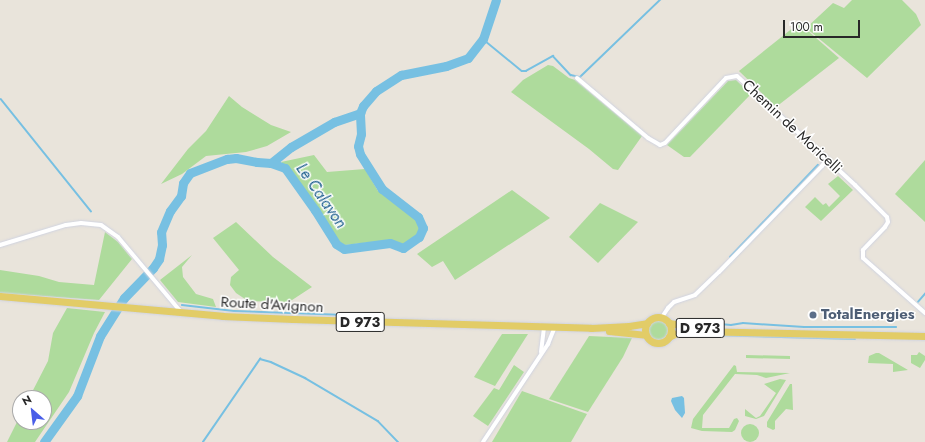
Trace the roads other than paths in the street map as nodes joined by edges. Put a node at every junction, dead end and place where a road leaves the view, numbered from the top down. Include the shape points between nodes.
1 (577, 78) dead end
2 (827, 159) junction
3 (0, 245) edge
4 (0, 296) edge
5 (181, 312) junction
6 (925, 313) edge
7 (662, 318) junction
8 (669, 322) junction
9 (647, 323) junction
10 (544, 327) junction
11 (556, 327) junction
12 (591, 328) junction
13 (731, 331) junction
14 (646, 335) junction
15 (925, 336) edge
16 (669, 337) junction
17 (540, 355) junction
18 (483, 442) edge

1 - 2 street, Chemin de Moricelli via 648,138 660,145 726,78 737,76
2 - 6 street, Chemin de Moricelli via 887,217 885,227 863,250 863,258
2 - 7 street via 715,276 695,295 674,302
3 - 5 street via 66,225 101,225 118,237
4 - 5 main road, Route d'Avignon / D 973
5 - 10 main road, Route d'Avignon / D 973 via 285,319
7 - 8 main road
7 - 9 main road via 654,318
8 - 13 main road, D 973 via 674,325
8 - 16 main road
9 - 12 main road, Route d'Avignon / D 973
9 - 14 main road
10 - 11 main road, Route d'Avignon / D 973
10 - 17 street
11 - 12 main road, Route d'Avignon / D 973
11 - 17 street
12 - 14 main road, Route d'Avignon / D 973
13 - 15 main road, D 973
13 - 16 main road, D 973 via 679,332
14 - 16 main road via 650,341 657,343
17 - 18 street

